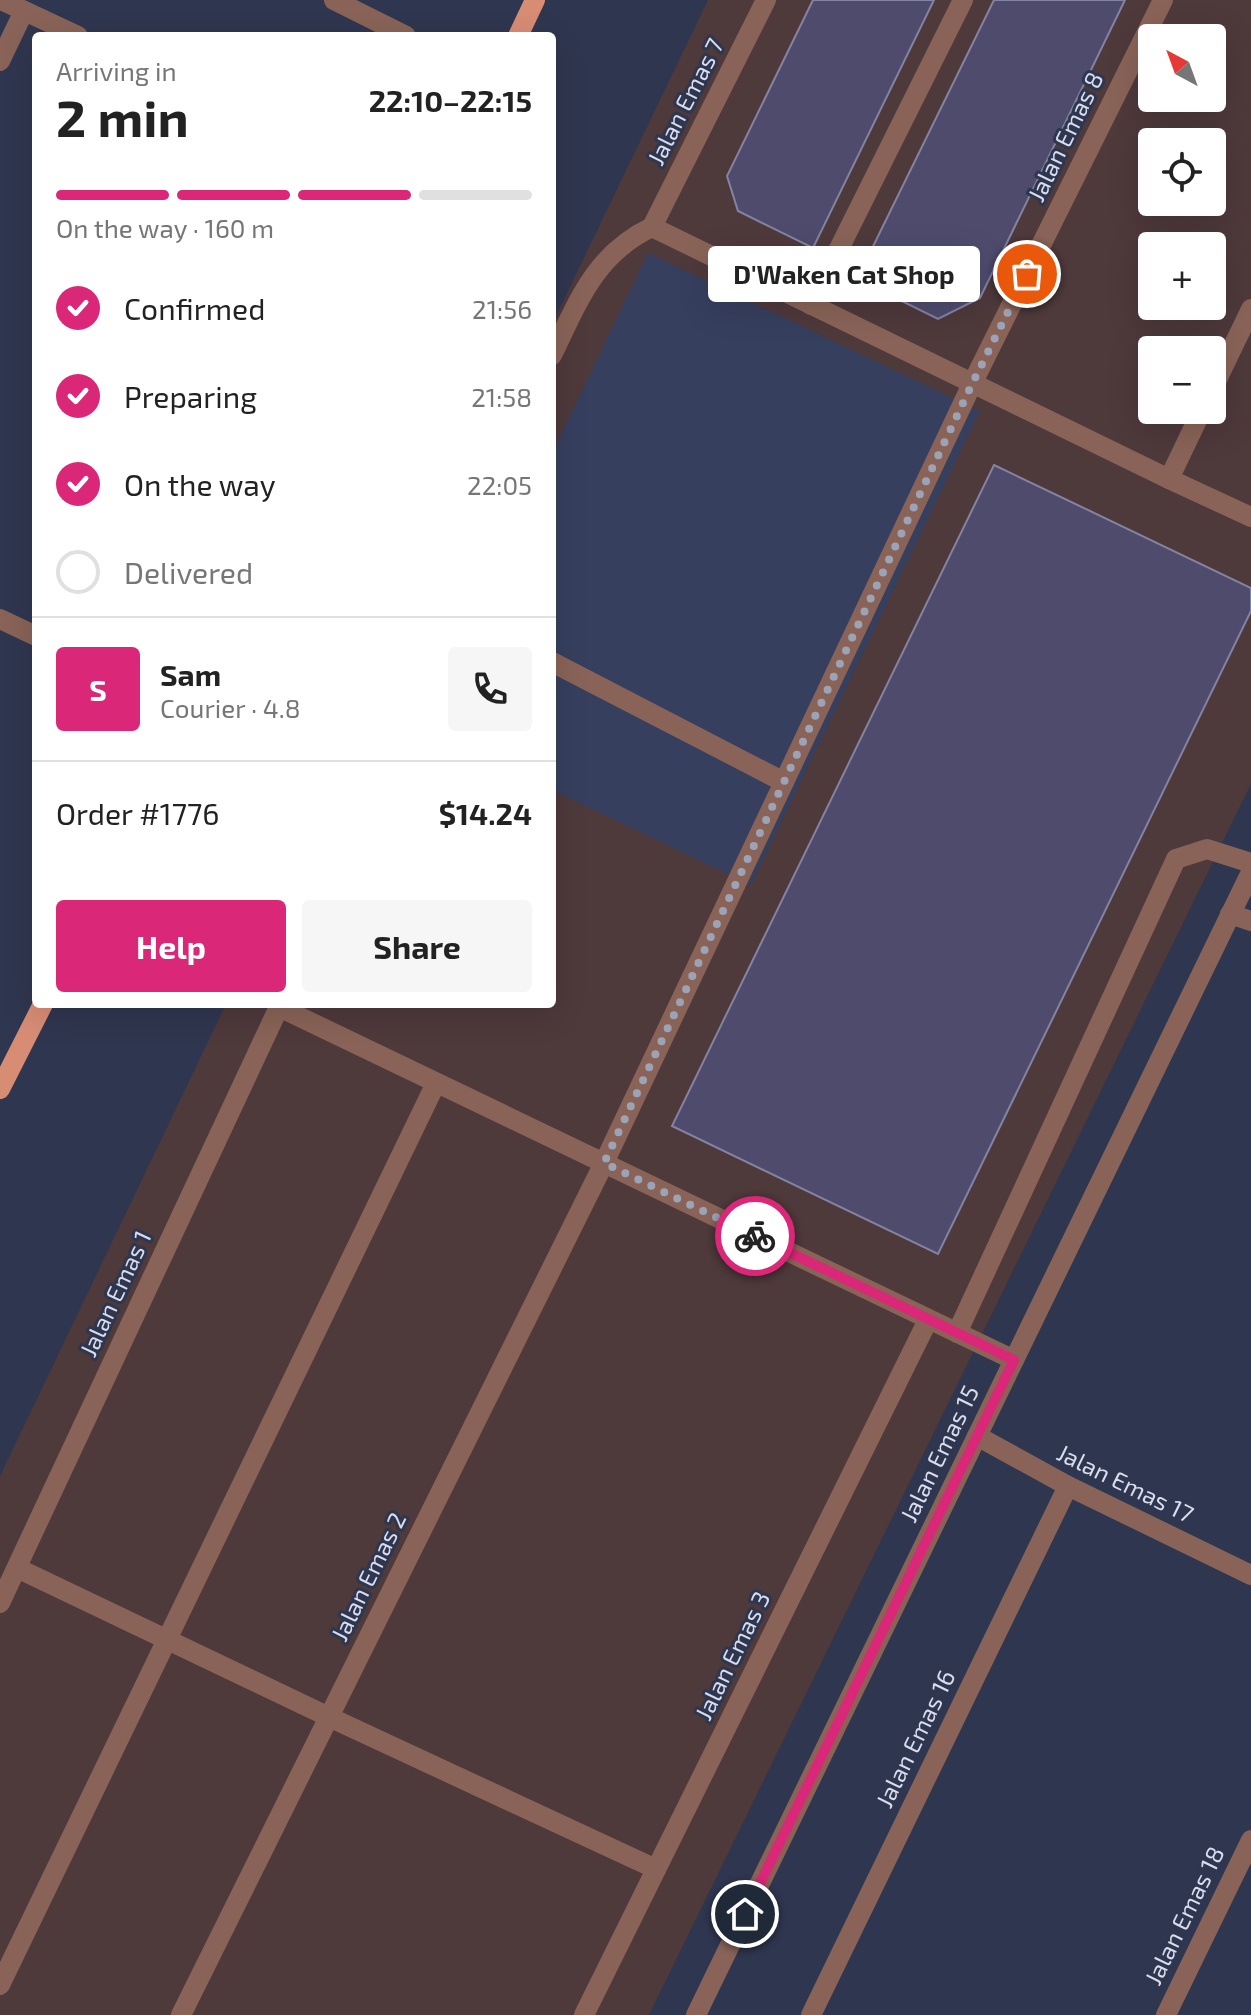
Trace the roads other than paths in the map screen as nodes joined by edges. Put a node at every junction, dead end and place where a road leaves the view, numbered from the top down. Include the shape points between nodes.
1 (1, 0) edge
2 (334, 0) edge
3 (535, 0) edge
4 (766, 0) edge
5 (963, 0) edge
6 (1163, 0) edge
7 (24, 11) junction
8 (69, 32) edge
9 (398, 32) edge
10 (520, 32) edge
11 (0, 61) edge
12 (652, 227) junction
13 (811, 305) junction
14 (1251, 309) edge
15 (556, 347) edge
16 (1226, 361) edge
17 (972, 384) junction
18 (1195, 424) edge
19 (1169, 479) junction
20 (1251, 517) edge
21 (0, 619) edge
22 (32, 634) edge
23 (556, 664) edge
24 (784, 782) junction
25 (1251, 863) edge
26 (1251, 872) edge
27 (1230, 914) junction
28 (1251, 921) edge
29 (41, 1008) edge
30 (277, 1008) edge
31 (282, 1008) edge
32 (436, 1083) junction
33 (0, 1089) edge
34 (604, 1163) junction
35 (928, 1320) junction
36 (957, 1333) junction
37 (1014, 1360) junction
38 (977, 1436) junction
39 (1068, 1486) junction
40 (17, 1568) junction
41 (1251, 1575) edge
42 (0, 1603) edge
43 (166, 1640) junction
44 (329, 1717) junction
45 (1251, 1840) edge
46 (656, 1869) junction
47 (0, 1985) edge
48 (181, 2015) edge
49 (584, 2015) edge
50 (696, 2015) edge
51 (811, 2015) edge
52 (1166, 2015) edge

1 - 7 street
2 - 9 street
3 - 10 main road
4 - 12 street, Jalan Emas 7
5 - 13 street
6 - 17 street, Jalan Emas 8
7 - 8 street
7 - 11 street
12 - 13 street
12 - 15 street via 615,251 587,285
13 - 17 street
14 - 16 street
17 - 19 street
17 - 24 street, Jalan Emas 8
18 - 19 street
19 - 20 street
21 - 22 street
23 - 24 street
24 - 34 street, Jalan Emas 2
25 - 36 street via 1207,849 1176,859
26 - 27 street, Jalan Emas 15
27 - 28 street
27 - 37 street, Jalan Emas 15
29 - 33 main road
30 - 40 street, Jalan Emas 1
31 - 32 street
32 - 34 street
32 - 43 street
34 - 35 street
34 - 44 street, Jalan Emas 2
35 - 36 street
35 - 46 street, Jalan Emas 3
36 - 37 street
37 - 38 street, Jalan Emas 15
38 - 39 street, Jalan Emas 17
38 - 50 street, Jalan Emas 15
39 - 41 street, Jalan Emas 17
39 - 51 street, Jalan Emas 16
40 - 42 street, Jalan Emas 1
40 - 43 street
43 - 44 street
43 - 47 street
44 - 46 street
44 - 48 street, Jalan Emas 2
45 - 52 street, Jalan Emas 18
46 - 49 street, Jalan Emas 3

